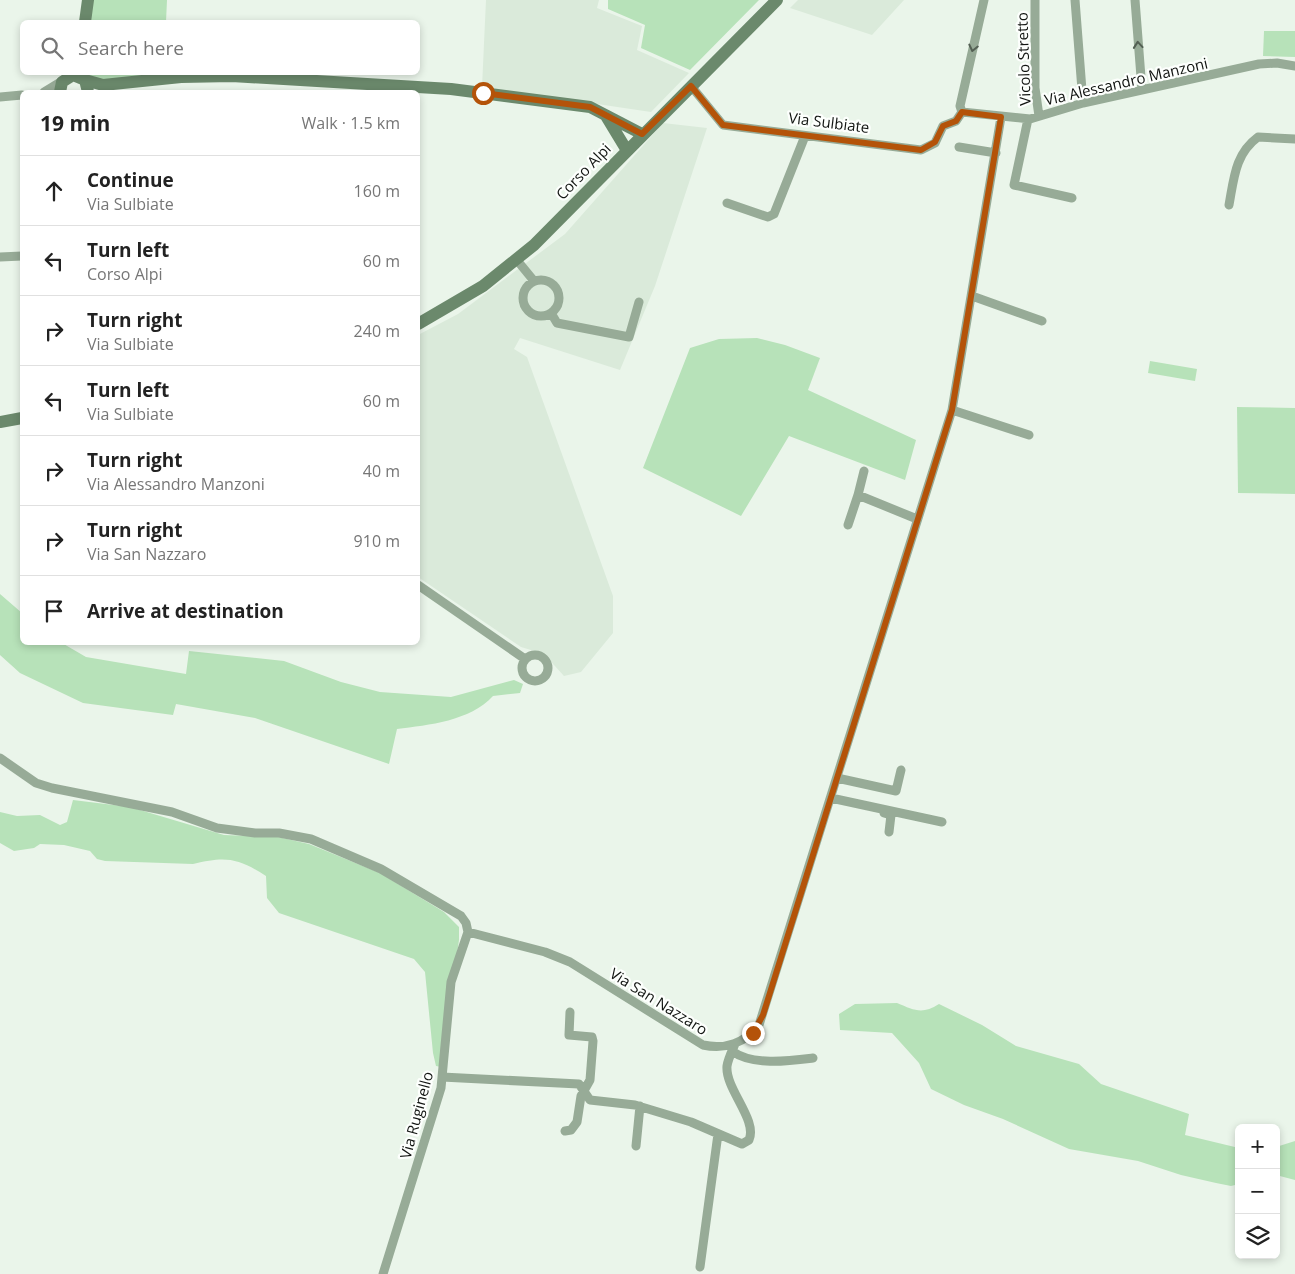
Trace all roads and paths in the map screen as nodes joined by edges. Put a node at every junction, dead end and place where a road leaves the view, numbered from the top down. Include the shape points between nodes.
1 (88, 0) edge
2 (777, 0) edge
3 (984, 0) edge
4 (1034, 0) edge
5 (1075, 0) edge
6 (1134, 0) edge
7 (85, 20) edge
8 (1295, 66) edge
9 (73, 79) edge
10 (103, 85) junction
11 (691, 86) junction
12 (48, 90) edge
13 (86, 90) edge
14 (95, 90) edge
15 (1142, 90) junction
16 (20, 95) edge
17 (0, 98) edge
18 (1083, 103) junction
19 (962, 112) junction
20 (606, 116) junction
21 (1039, 116) junction
22 (1001, 117) junction
23 (1028, 119) junction
24 (642, 134) junction
25 (805, 136) junction
26 (1295, 139) edge
27 (959, 147) dead end
28 (626, 149) junction
29 (996, 153) junction
30 (1072, 198) dead end
31 (727, 202) dead end
32 (1229, 205) dead end
33 (20, 256) edge
34 (0, 257) edge
35 (516, 259) junction
36 (534, 281) junction
37 (972, 296) junction
38 (639, 302) dead end
39 (551, 313) junction
40 (1042, 322) dead end
41 (420, 323) edge
42 (952, 410) junction
43 (20, 418) edge
44 (0, 422) edge
45 (1028, 435) dead end
46 (864, 471) dead end
47 (858, 495) junction
48 (917, 519) junction
49 (848, 525) dead end
50 (420, 586) edge
51 (525, 659) dead end
52 (0, 758) edge
53 (901, 770) dead end
54 (837, 778) junction
55 (830, 800) junction
56 (942, 822) dead end
57 (889, 832) dead end
58 (468, 932) junction
59 (570, 1012) dead end
60 (734, 1047) junction
61 (814, 1058) dead end
62 (442, 1077) junction
63 (584, 1091) junction
64 (638, 1105) junction
65 (565, 1131) dead end
66 (718, 1134) junction
67 (636, 1146) dead end
68 (700, 1267) dead end
69 (384, 1274) edge

1 - 7 street
2 - 11 street, Corso Alpi
3 -> 19 street via 960,106
4 - 21 street, Vicolo Stretto via 1035,88
5 - 18 street
15 -> 6 street
8 - 15 street, Via Alessandro Manzoni via 1259,64
9 - 10 street
9 - 12 street
9 - 13 street
10 - 14 street
10 - 20 street via 214,76 422,86 585,107
11 - 24 street, Corso Alpi
11 - 25 street, Via Sulbiate via 723,125
15 - 18 street, Via Alessandro Manzoni
16 - 17 street
18 - 21 street, Via Alessandro Manzoni
19 - 22 street, Via Alessandro Manzoni
19 - 25 street, Via Sulbiate via 956,121 943,126 935,142 921,150
20 - 24 street
20 - 28 street
21 - 23 street, Via Alessandro Manzoni
22 - 23 street, Via Alessandro Manzoni
22 - 29 street
23 - 30 street via 1014,185
24 - 28 street, Corso Alpi
25 - 31 street via 774,214 768,217
26 - 32 street via 1258,137 1250,143 1239,158
27 - 29 street
28 - 35 street, Corso Alpi
29 - 37 street
33 - 34 street
35 - 36 street
35 - 41 street, Corso Alpi via 463,299
36 - 39 street via 547,280 557,289 559,302
36 - 39 street via 528,285 523,297 527,310 538,316
37 - 40 street
37 - 42 street
38 - 39 street via 629,337 557,323
42 - 45 street
42 - 48 street
43 - 44 street
46 - 47 street
47 - 48 street
47 - 49 street
48 - 54 street
50 - 51 street
52 - 58 street via 36,782 52,788 172,812 217,828 310,839 382,869 461,916
53 - 54 street via 896,790
54 - 55 street
55 - 56 street
55 - 57 street via 891,815
55 - 60 street via 763,1015 753,1033
58 - 60 street, Via San Nazzaro via 545,952 570,962 703,1045
58 - 62 street, Via Ruginello via 451,982
59 - 63 street via 569,1035 592,1037 593,1041 590,1080
60 - 61 street via 741,1058 784,1061
60 - 66 street via 727,1066 729,1080 751,1135 742,1144
62 - 63 street via 574,1083
62 - 69 street, Via Ruginello
63 - 64 street via 590,1100
63 - 65 street via 577,1122 571,1130
64 - 66 street
64 - 67 street
66 - 68 street

